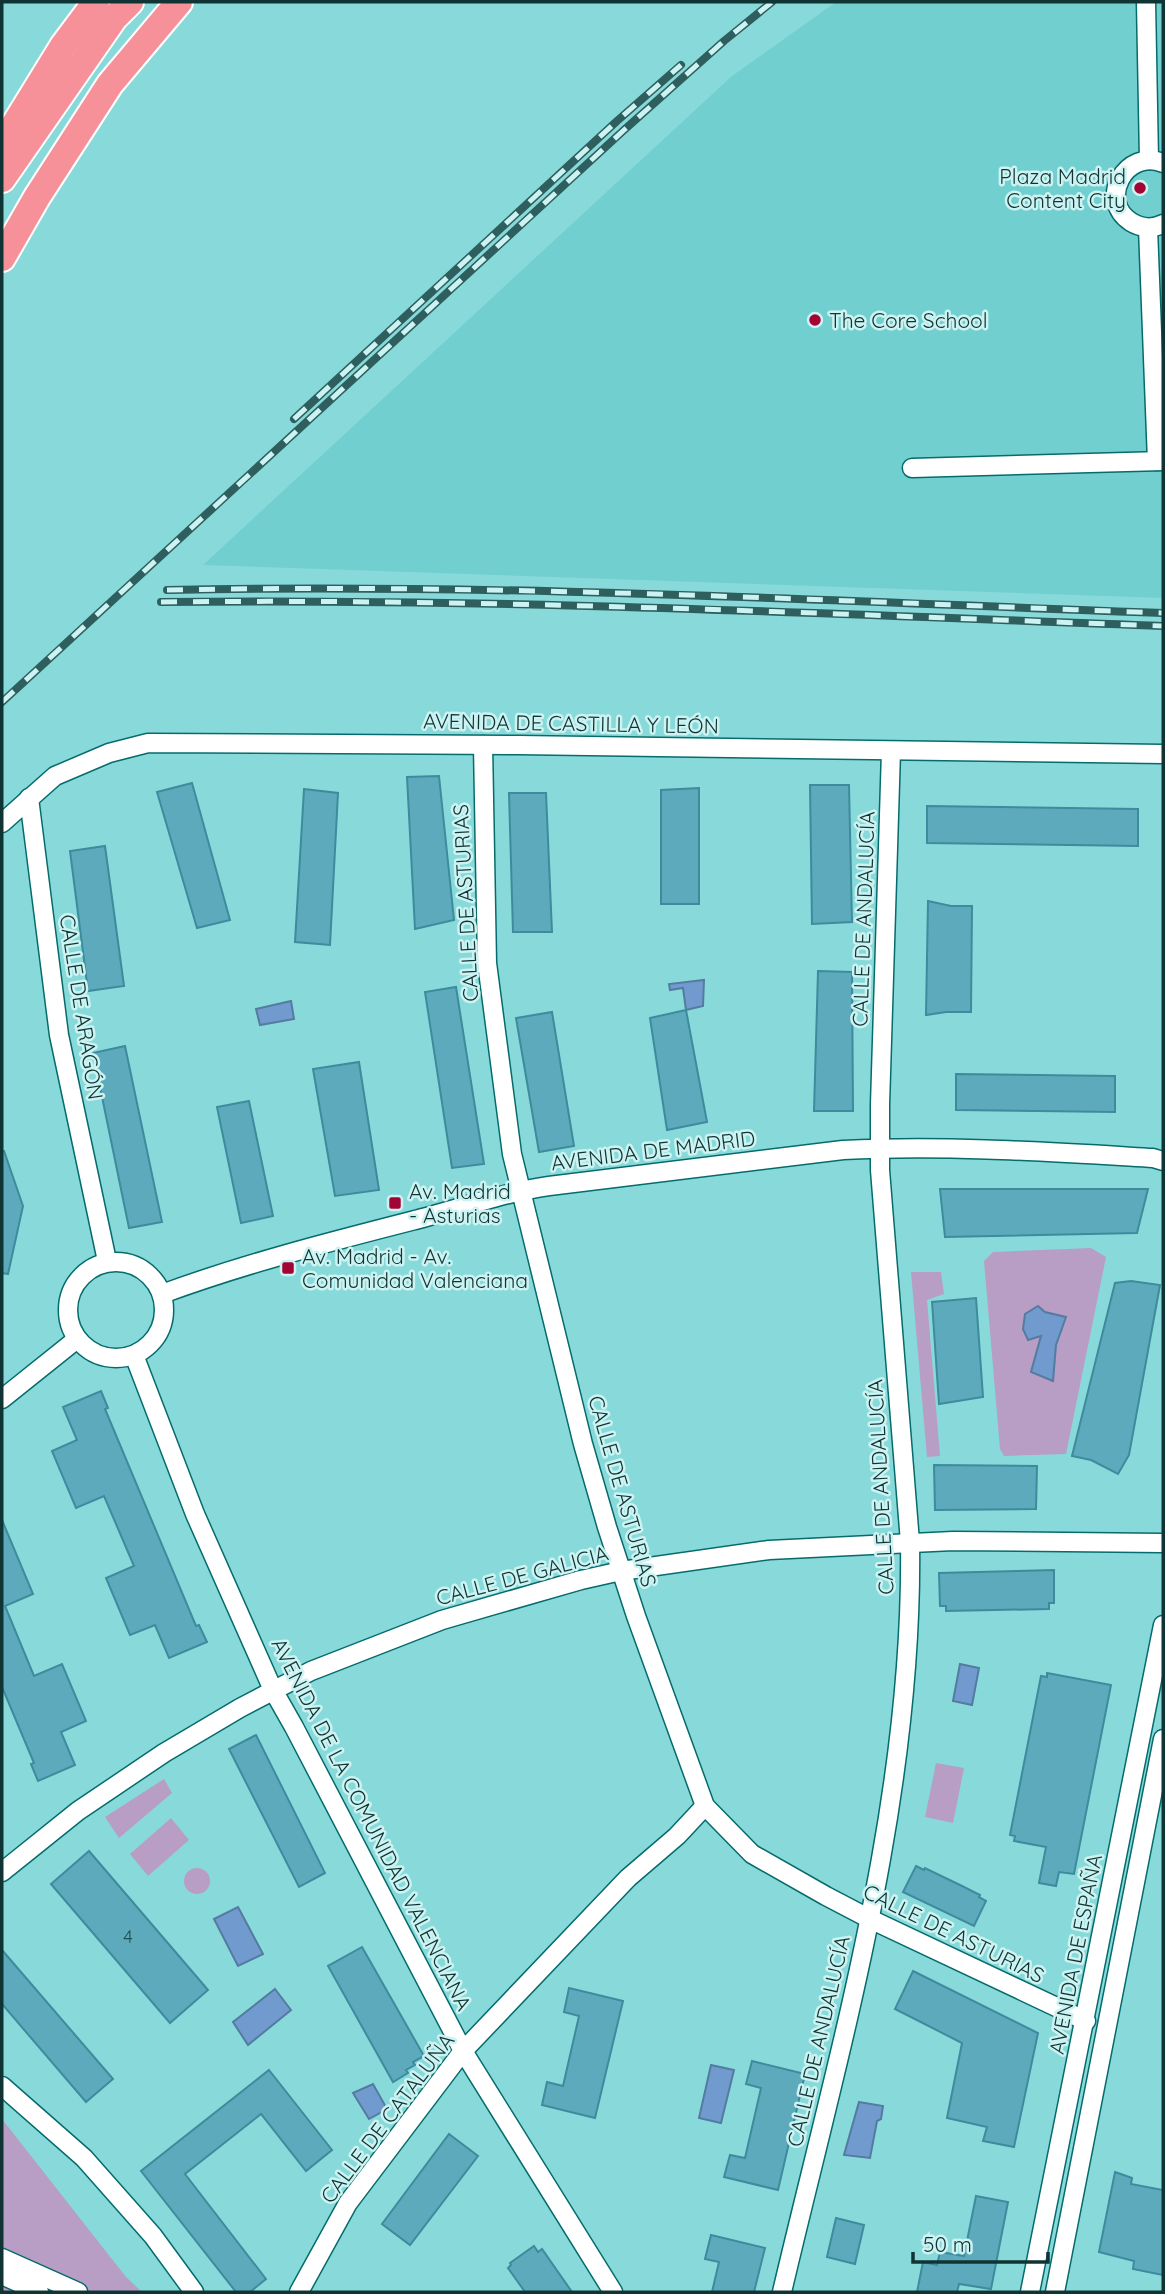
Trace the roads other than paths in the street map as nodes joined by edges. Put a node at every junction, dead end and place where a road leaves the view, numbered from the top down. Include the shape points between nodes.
1 (96, 2) edge
2 (130, 2) edge
3 (179, 2) edge
4 (200, 2) edge
5 (1146, 2) edge
6 (2, 145) edge
7 (1156, 162) edge
8 (2, 179) edge
9 (37, 197) junction
10 (1156, 226) edge
11 (2, 258) edge
12 (1160, 461) edge
13 (912, 468) dead end
14 (483, 745) junction
15 (891, 751) junction
16 (1163, 754) edge
17 (29, 798) junction
18 (2, 824) edge
19 (880, 1148) junction
20 (1160, 1158) edge
21 (520, 1190) junction
22 (107, 1261) junction
23 (162, 1294) junction
24 (77, 1339) junction
25 (134, 1355) junction
26 (2, 1399) edge
27 (910, 1542) junction
28 (1163, 1543) edge
29 (621, 1571) junction
30 (1163, 1625) edge
31 (273, 1690) junction
32 (1163, 1739) edge
33 (705, 1805) junction
34 (2, 1872) edge
35 (870, 1919) junction
36 (1086, 2021) junction
37 (463, 2051) junction
38 (2, 2086) edge
39 (2, 2258) edge
40 (2, 2275) edge
41 (39, 2292) edge
42 (78, 2292) edge
43 (194, 2292) edge
44 (299, 2292) edge
45 (613, 2292) edge
46 (782, 2292) edge
47 (1030, 2292) edge
48 (1055, 2292) edge

1 - 6 highway
2 - 8 highway via 114,18
3 - 9 highway via 110,84
4 - 9 highway via 160,44
5 - 7 street
7 - 10 street via 1138,162 1123,173 1116,187 1127,219
9 - 11 highway
10 - 12 street
12 - 13 street
14 - 15 street, AVENIDA DE CASTILLA Y LEÓN
14 - 17 street, AVENIDA DE CASTILLA Y LEÓN via 148,743 109,753 55,776
14 - 21 street, CALLE DE ASTURIAS via 487,963
15 - 16 street, AVENIDA DE CASTILLA Y LEÓN
15 - 19 street, CALLE DE ANDALUCÍA
17 - 18 street, AVENIDA DE CASTILLA Y LEÓN
17 - 22 street, CALLE DE ARAGÓN via 60,1035
19 - 20 street, AVENIDA DE MADRID
19 - 21 street, AVENIDA DE MADRID
19 - 27 street, CALLE DE ANDALUCÍA
21 - 23 street, AVENIDA DE MADRID via 307,1248
21 - 29 street, CALLE DE ASTURIAS via 583,1444
22 - 23 street via 141,1269
22 - 24 street via 94,1266 73,1288 68,1319
23 - 25 street via 163,1324 156,1338
24 - 25 street via 102,1357
24 - 26 street
25 - 31 street, AVENIDA DE LA COMUNIDAD VALENCIANA via 195,1514
27 - 28 street, CALLE DE GALICIA
27 - 29 street, CALLE DE GALICIA via 769,1550
27 - 35 street, CALLE DE ANDALUCÍA via 900,1739
29 - 31 street, CALLE DE GALICIA via 442,1620
29 - 33 street, CALLE DE ASTURIAS
30 - 36 street, AVENIDA DE ESPAÑA
31 - 34 street, CALLE DE GALICIA via 164,1753 78,1811
31 - 37 street, AVENIDA DE LA COMUNIDAD VALENCIANA
32 - 48 street
33 - 35 street, CALLE DE ASTURIAS via 752,1854
33 - 37 street, CALLE DE CATALUÑA via 628,1878
35 - 36 street, CALLE DE ASTURIAS
35 - 46 street, CALLE DE ANDALUCÍA
36 - 47 street, AVENIDA DE ESPAÑA
37 - 44 street, CALLE DE CATALUÑA via 348,2203
37 - 45 street, AVENIDA DE LA COMUNIDAD VALENCIANA
38 - 43 street via 84,2158 153,2236
39 - 42 street
40 - 41 street

